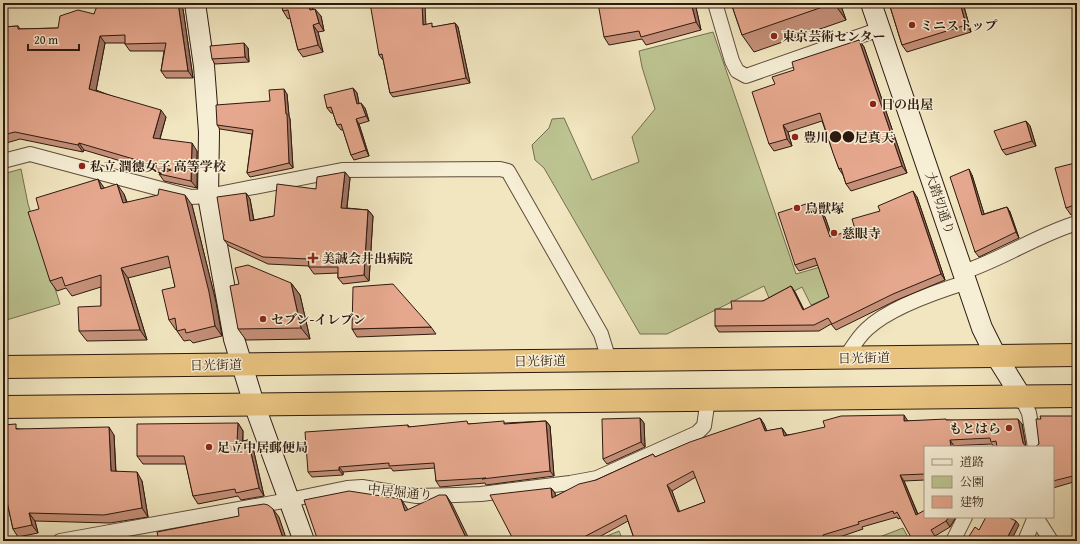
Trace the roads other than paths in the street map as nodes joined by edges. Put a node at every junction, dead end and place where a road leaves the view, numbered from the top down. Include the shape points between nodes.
1 (195, 3) edge
2 (716, 3) edge
3 (871, 3) edge
4 (880, 30) junction
5 (3, 161) edge
6 (208, 196) junction
7 (1077, 223) edge
8 (965, 277) junction
9 (1077, 355) edge
10 (996, 356) junction
11 (845, 358) junction
12 (609, 360) junction
13 (242, 365) junction
14 (3, 367) edge
15 (1021, 396) junction
16 (1077, 396) edge
17 (708, 399) junction
18 (254, 404) junction
19 (3, 407) edge
20 (1034, 446) edge
21 (289, 500) junction
22 (964, 518) edge
23 (1036, 518) edge
24 (1037, 518) edge
25 (60, 541) edge
26 (304, 541) edge
27 (953, 541) edge
28 (1025, 541) edge
29 (1051, 541) edge

1 - 6 street via 208,118
2 - 4 street via 732,61 737,71 746,76
3 - 4 street, 大踏切通り
4 - 8 street, 大踏切通り
5 - 6 street via 30,154 191,197
6 - 12 street via 342,170 500,168 508,171 601,334
6 - 13 street via 234,339
7 - 8 street via 1059,228 979,267
8 - 10 street, 大踏切通り via 982,328
8 - 11 street via 897,309 868,328
9 - 10 highway, 日光街道
10 - 11 highway, 日光街道
10 - 15 street, 大踏切通り
11 - 12 highway, 日光街道
12 - 13 highway, 日光街道
13 - 14 highway, 日光街道
13 - 18 street
15 - 16 highway
15 - 17 highway
15 - 20 street via 1029,413
17 - 18 highway
17 - 21 street, 中居堀通り via 704,426 697,433 597,478 481,494 417,496 347,488
18 - 19 highway
18 - 21 street
21 - 25 street, 中居堀通り
21 - 26 street
22 - 27 street
23 - 28 street
24 - 29 street

